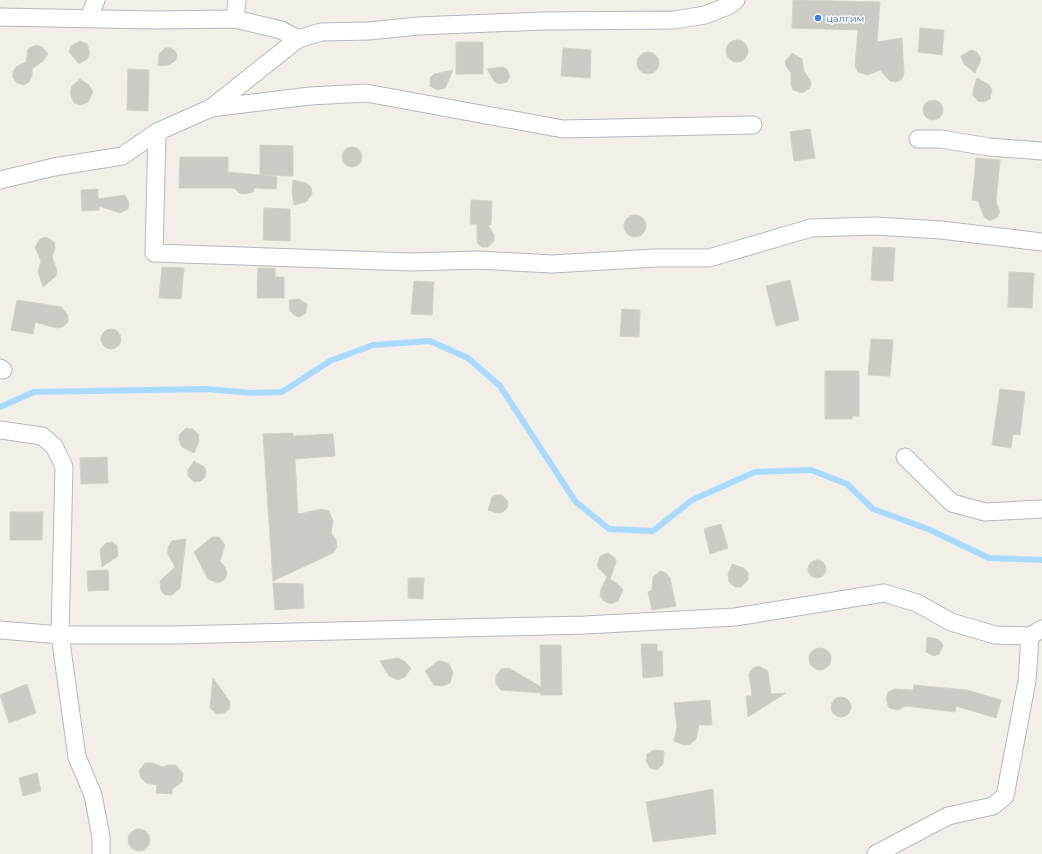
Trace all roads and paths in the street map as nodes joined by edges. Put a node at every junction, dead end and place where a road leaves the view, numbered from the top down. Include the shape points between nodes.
1 (96, 0) edge
2 (237, 0) edge
3 (736, 0) edge
4 (0, 17) edge
5 (89, 18) junction
6 (235, 18) junction
7 (298, 39) junction
8 (211, 108) junction
9 (753, 125) dead end
10 (157, 132) junction
11 (918, 139) dead end
12 (1042, 151) edge
13 (0, 180) edge
14 (1042, 242) edge
15 (0, 430) edge
16 (905, 457) dead end
17 (1042, 509) edge
18 (0, 630) edge
19 (1036, 632) edge
20 (60, 636) junction
21 (102, 854) edge
22 (876, 854) edge

1 - 5 street
2 - 6 street
3 - 7 street via 705,15 675,20 543,21 418,26 321,32
4 - 5 street
5 - 6 street
6 - 7 street via 281,30
7 - 8 street
8 - 9 street via 310,96 366,93 563,129
8 - 10 street
10 - 13 street via 122,156
10 - 14 street via 154,253 552,264 654,258 709,258 811,228 875,226 940,230
11 - 12 street via 941,139 989,147
15 - 20 street via 42,436 54,446 64,467
16 - 17 street via 952,503 985,512
18 - 20 street
19 - 20 street via 995,635 951,622 917,603 884,593 735,617 585,625
19 - 22 street via 1005,796 993,806 948,816
20 - 21 street via 77,758 93,795

